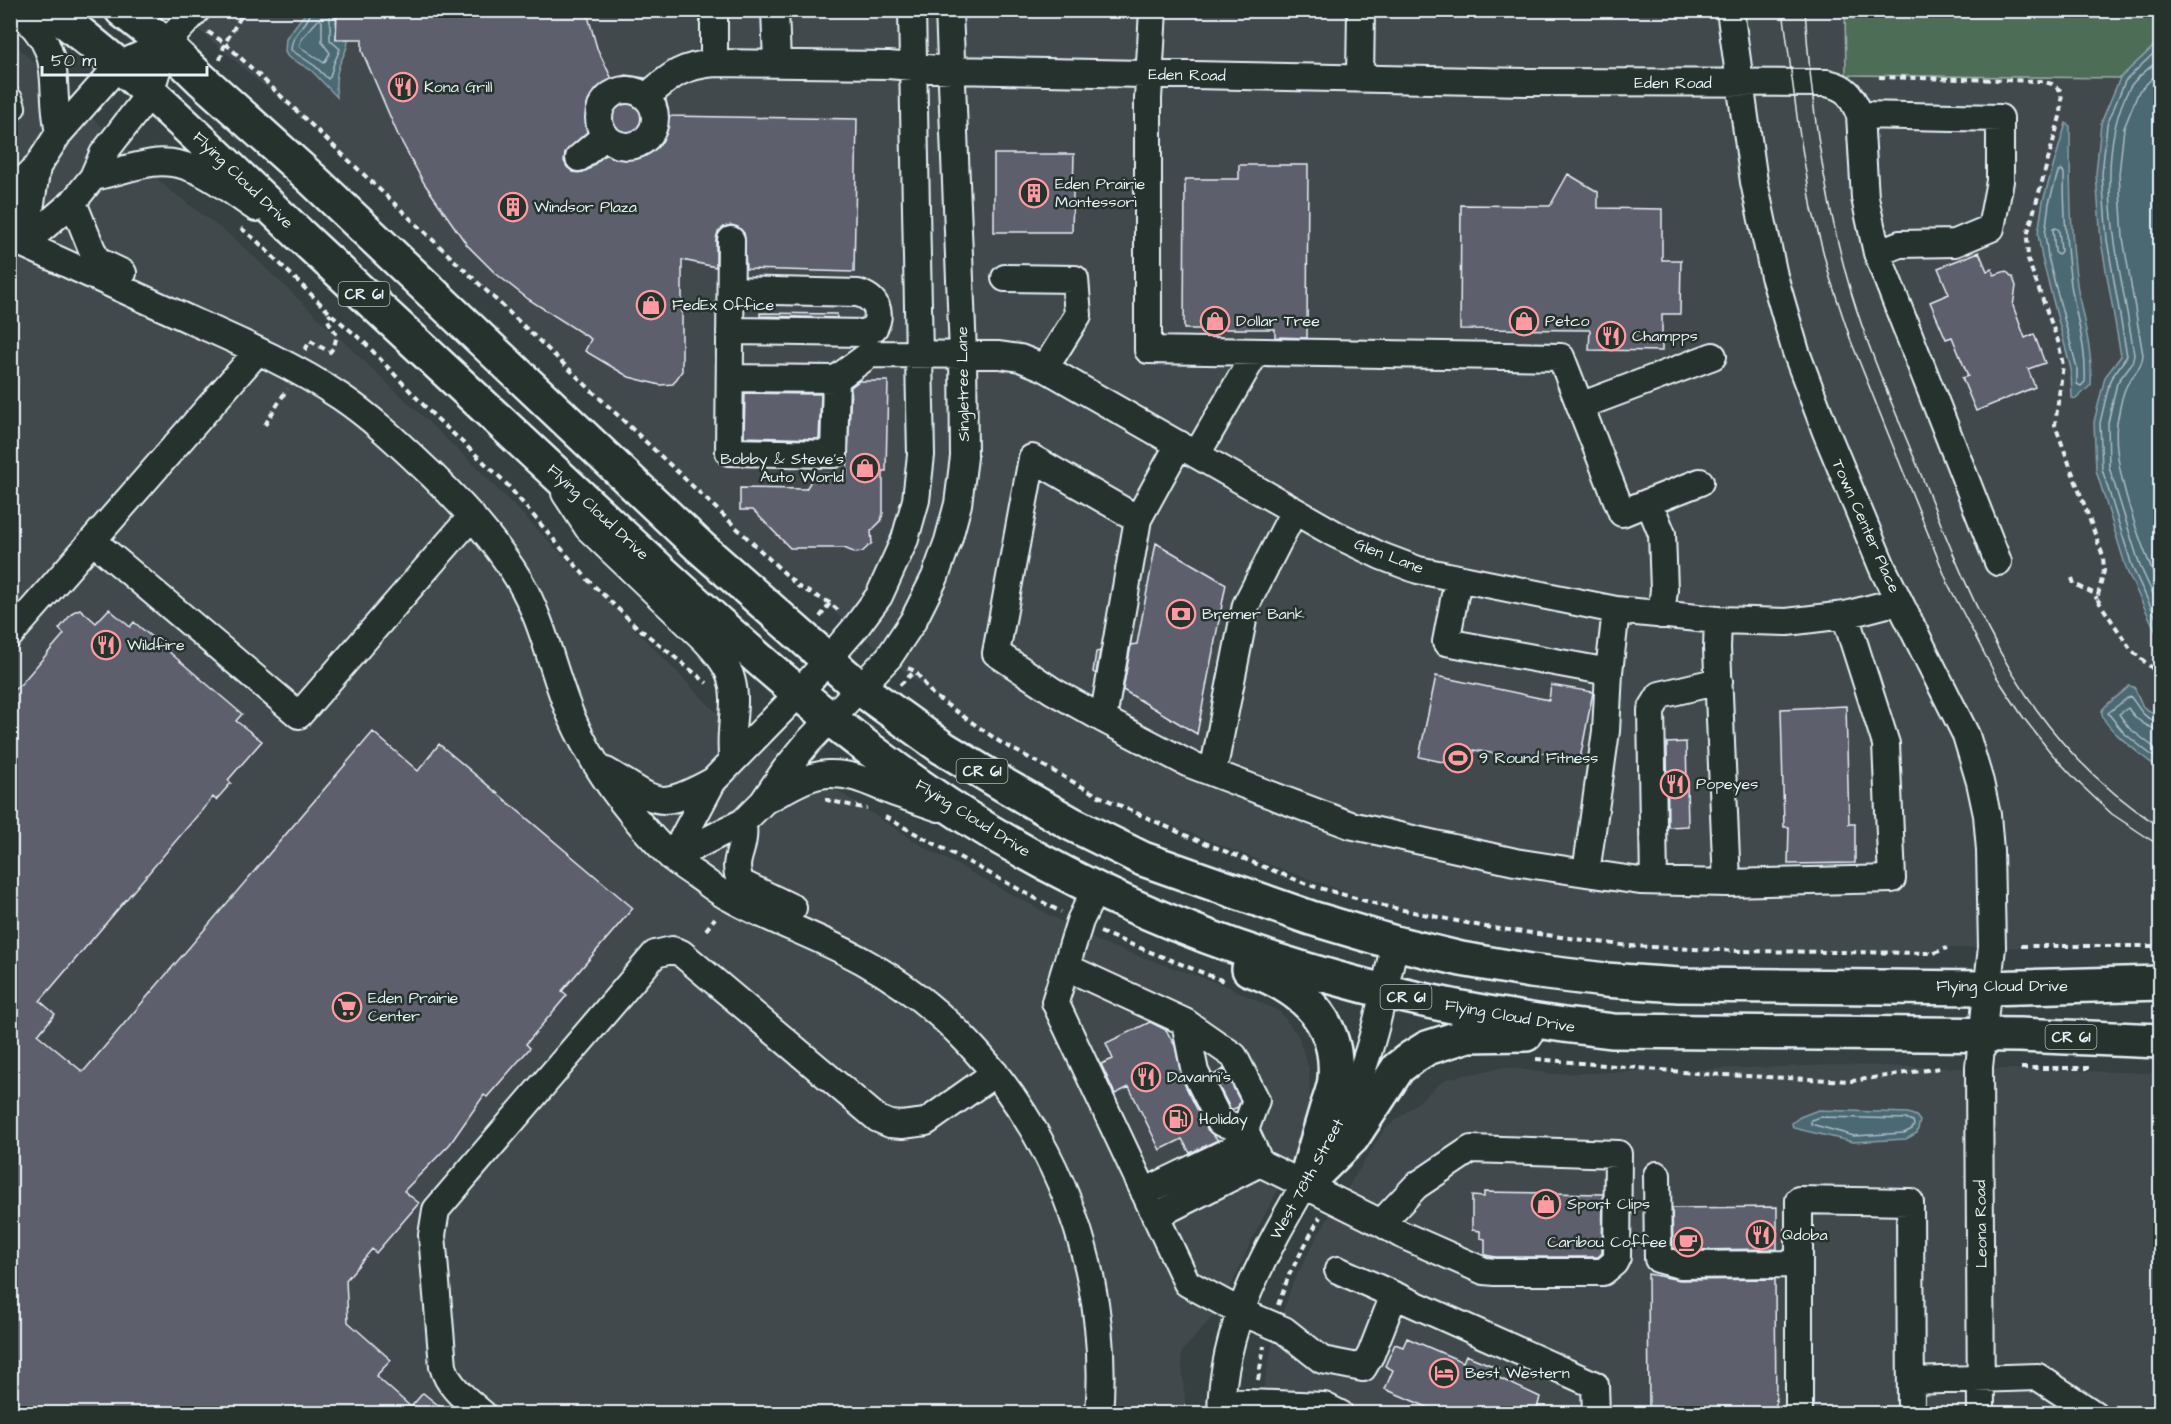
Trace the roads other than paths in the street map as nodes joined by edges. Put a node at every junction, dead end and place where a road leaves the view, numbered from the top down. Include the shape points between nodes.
1 (16, 10) edge
2 (51, 10) edge
3 (122, 10) edge
4 (714, 10) edge
5 (775, 10) edge
6 (912, 10) edge
7 (949, 10) edge
8 (1153, 10) edge
9 (1361, 10) edge
10 (1730, 10) edge
11 (193, 15) edge
12 (165, 44) junction
13 (714, 63) junction
14 (777, 63) junction
15 (118, 65) junction
16 (912, 66) junction
17 (951, 70) junction
18 (1149, 75) junction
19 (1360, 77) junction
20 (1740, 83) junction
21 (150, 93) junction
22 (646, 97) junction
23 (10, 101) edge
24 (10, 109) edge
25 (1860, 115) junction
26 (59, 133) junction
27 (605, 136) junction
28 (579, 158) dead end
29 (37, 167) junction
30 (93, 177) junction
31 (10, 193) edge
32 (73, 202) junction
33 (731, 240) dead end
34 (17, 241) edge
35 (311, 245) junction
36 (1877, 253) junction
37 (1005, 278) dead end
38 (731, 290) junction
39 (730, 331) junction
40 (867, 344) junction
41 (248, 346) junction
42 (1256, 352) junction
43 (963, 353) junction
44 (920, 355) junction
45 (1713, 356) dead end
46 (1045, 368) junction
47 (730, 378) junction
48 (836, 379) junction
49 (1580, 406) junction
50 (1188, 449) junction
51 (547, 465) junction
52 (1700, 482) dead end
53 (1648, 502) junction
54 (1294, 511) junction
55 (472, 516) junction
56 (1138, 519) junction
57 (93, 541) junction
58 (1998, 562) dead end
59 (1458, 579) junction
60 (1899, 602) junction
61 (1616, 610) junction
62 (1660, 615) junction
63 (1845, 615) junction
64 (1718, 620) junction
65 (10, 635) edge
66 (827, 660) junction
67 (1609, 672) junction
68 (1719, 681) junction
69 (861, 689) junction
70 (799, 693) junction
71 (831, 719) junction
72 (1102, 719) junction
73 (732, 761) junction
74 (600, 767) junction
75 (1213, 772) junction
76 (712, 781) junction
77 (763, 802) junction
78 (968, 819) junction
79 (743, 822) junction
80 (672, 858) junction
81 (1586, 873) junction
82 (1654, 881) junction
83 (1727, 883) junction
84 (1096, 888) junction
85 (1168, 923) junction
86 (823, 940) junction
87 (1395, 943) junction
88 (1066, 967) junction
89 (2160, 983) edge
90 (1986, 988) junction
91 (1384, 991) junction
92 (1185, 1022) junction
93 (1613, 1031) junction
94 (1981, 1035) junction
95 (2160, 1041) edge
96 (995, 1073) junction
97 (1246, 1081) junction
98 (1209, 1099) junction
99 (1253, 1147) junction
100 (1657, 1175) dead end
101 (1318, 1190) junction
102 (1147, 1199) junction
103 (1381, 1223) junction
104 (1799, 1264) junction
105 (1338, 1270) dead end
106 (1394, 1295) junction
107 (1239, 1311) junction
108 (1981, 1380) junction
109 (1911, 1381) junction
110 (1222, 1408) edge
111 (483, 1413) edge
112 (1099, 1413) edge
113 (1341, 1413) edge
114 (1596, 1413) edge
115 (1799, 1413) edge
116 (1911, 1413) edge
117 (1981, 1413) edge
118 (2094, 1413) edge

1 - 26 street via 39,32 49,51 55,75
2 - 15 main road, Flying Cloud Drive / CR 61
3 - 12 main road, Flying Cloud Drive / CR 61
4 - 13 street
5 - 14 street
6 - 16 street
7 - 17 street, Singletree Lane
8 - 18 street
9 - 19 street
10 - 20 street, Town Center Place
11 - 12 street
12 - 15 street
12 - 21 street
12 - 66 main road, Flying Cloud Drive / CR 61 via 700,547
13 - 14 street, Eden Road
13 - 22 street, Eden Road via 674,72
14 - 16 street, Eden Road
15 - 21 main road, Flying Cloud Drive / CR 61
15 - 26 street
16 - 17 street, Eden Road
16 - 44 street
17 - 18 street, Eden Road
17 - 43 street, Singletree Lane
18 - 19 street, Eden Road
18 - 42 street via 1148,350
19 - 20 street, Eden Road
20 - 25 street, Eden Road via 1841,86 1852,97
20 - 60 street, Town Center Place via 1754,182 1774,276 1796,352 1845,481
21 - 30 street via 104,154
21 - 35 main road, Flying Cloud Drive / CR 61
22 - 27 street via 631,90 608,96 599,111
22 - 27 street via 654,113 646,138 621,145
23 - 24 street
25 - 36 street via 1865,198
25 - 36 street via 2000,118 2000,181 1990,228 1955,243 1900,244
26 - 29 street
27 - 28 street
29 - 31 street
29 - 34 street
30 - 32 street
30 - 35 street via 156,162 178,163 218,181
32 - 34 street
32 - 41 street via 95,257 102,263 187,301
33 - 38 street
34 - 41 street
35 - 51 main road, Flying Cloud Drive / CR 61
36 - 58 street
37 - 46 street via 1075,279 1078,315
38 - 39 street
38 - 40 street via 864,295 875,303 878,316
39 - 40 street, Glen Lane
39 - 47 street
40 - 44 street, Glen Lane
40 - 48 street
41 - 55 street via 322,385 376,423
41 - 57 street
42 - 49 street via 1561,357
42 - 50 street
43 - 44 street, Glen Lane
43 - 46 street, Glen Lane via 1020,358
43 - 69 street, Singletree Lane via 964,457 948,541 914,621
44 - 66 street via 921,455 916,500 905,539 879,596
45 - 49 street
46 - 50 street, Glen Lane
47 - 48 street
47 - 48 street via 729,452 834,454
49 - 53 street via 1622,513
50 - 54 street, Glen Lane
50 - 56 street
51 - 70 main road, Flying Cloud Drive / CR 61 via 773,674
51 - 73 street via 588,528 721,658 730,674 735,707
52 - 53 street
53 - 62 street via 1662,534 1664,590
54 - 59 street, Glen Lane via 1381,556
54 - 75 street via 1246,605
55 - 57 street via 299,715
55 - 74 street via 506,558 523,587 539,621 571,716
56 - 72 street
56 - 72 street via 1032,458 996,653
57 - 65 street
59 - 61 street, Glen Lane
59 - 67 street via 1446,642
60 - 63 street, Glen Lane
60 - 90 street, Town Center Place via 1966,735 1980,782 1990,860 1992,947
61 - 62 street, Glen Lane
61 - 67 street
62 - 64 street, Glen Lane
63 - 64 street, Glen Lane via 1787,622
63 - 83 street via 1886,744 1892,879
64 - 68 street
66 - 69 main road, Flying Cloud Drive / CR 61
66 - 70 street
67 - 81 street via 1606,731
68 - 82 street via 1659,695 1651,710
68 - 83 street
69 - 71 street, Singletree Lane
69 - 87 main road, Flying Cloud Drive / CR 61 via 943,748 1004,785 1143,859 1290,912
70 - 71 main road, Flying Cloud Drive / CR 61
70 - 73 street
71 - 77 street, Singletree Lane via 785,770
71 - 78 main road, Flying Cloud Drive / CR 61 via 919,787
72 - 75 street via 1187,763
73 - 76 street
74 - 76 street via 650,798 662,801 673,800
74 - 80 street via 628,809
75 - 81 street via 1350,825 1515,862
76 - 80 street
77 - 78 street via 804,781 829,774 851,776
77 - 79 street
78 - 84 main road, Flying Cloud Drive / CR 61
79 - 80 street
79 - 86 street via 743,840 736,861 741,883 803,913
80 - 86 street via 730,898
81 - 82 street
82 - 83 street
84 - 85 main road, Flying Cloud Drive / CR 61
84 - 88 street via 1080,921
85 - 91 main road, Flying Cloud Drive / CR 61 via 1310,971
85 - 101 main road via 1197,951 1264,974 1298,994 1323,1020 1333,1040 1335,1082
86 - 96 street via 902,986 966,1040
87 - 90 main road, Flying Cloud Drive / CR 61 via 1461,959 1605,980 1679,985
87 - 91 street, West 78th Street
88 - 92 street
88 - 102 street via 1055,1002
89 - 90 main road, Flying Cloud Drive / CR 61
90 - 94 street, Town Center Place
91 - 93 main road, Flying Cloud Drive / CR 61 via 1514,1018
91 - 101 street, West 78th Street via 1367,1057
92 - 97 street via 1234,1056
92 - 98 street via 1195,1072
93 - 94 main road, Flying Cloud Drive / CR 61
93 - 101 main road via 1468,1035 1427,1048 1398,1068
94 - 95 main road, Flying Cloud Drive / CR 61
94 - 108 street, Leona Road
96 - 111 street via 926,1122 890,1124 878,1119 681,953 672,950 655,954 436,1210 432,1235 442,1366 455,1388
96 - 112 street via 1035,1131 1079,1233 1099,1341
97 - 98 street
97 - 99 street via 1256,1100
98 - 99 street via 1220,1122
99 - 101 street
99 - 102 street
99 - 102 street
100 - 104 street via 1658,1259 1680,1265
101 - 103 street
101 - 107 street, West 78th Street via 1268,1249
102 - 107 street via 1187,1283
103 - 103 street via 1416,1186 1471,1149 1618,1154 1617,1257 1603,1272 1484,1271
104 - 109 street via 1798,1200 1910,1202
104 - 115 street
105 - 106 street
106 - 107 street via 1363,1368 1323,1360 1284,1330
106 - 114 street via 1595,1385
107 - 110 street, West 78th Street via 1225,1364
108 - 109 street
108 - 117 street, Leona Road
108 - 118 street via 2038,1377
109 - 116 street
110 - 113 street via 1256,1403 1324,1406

